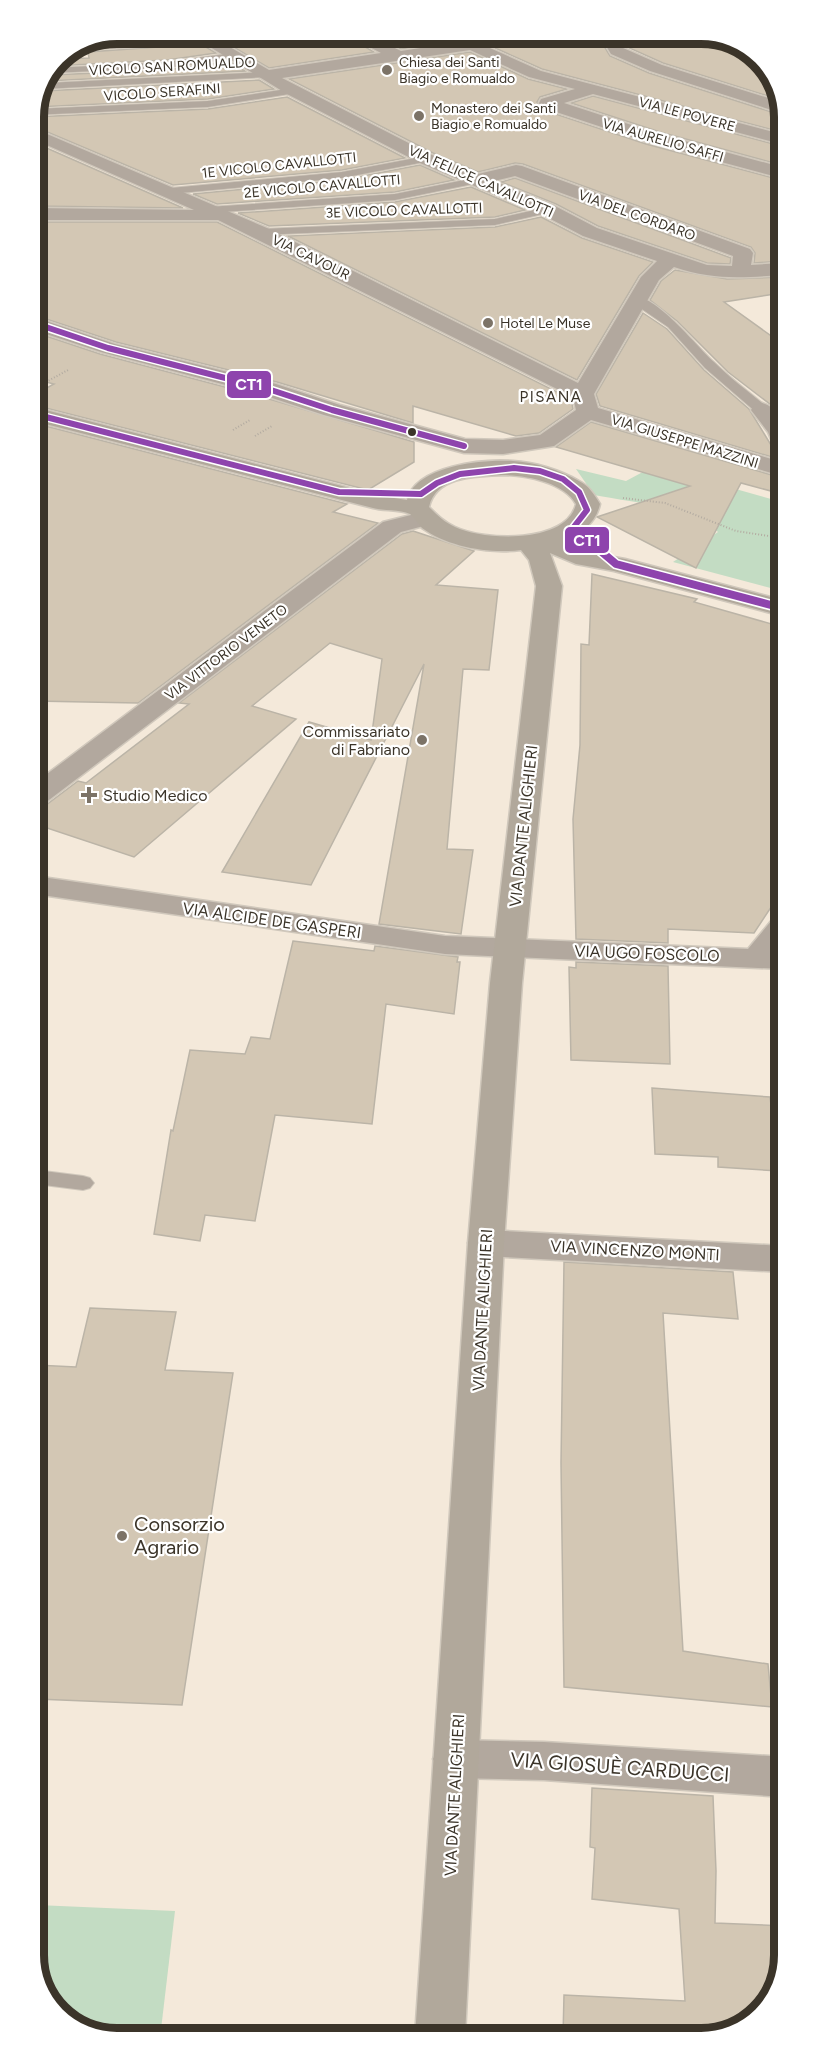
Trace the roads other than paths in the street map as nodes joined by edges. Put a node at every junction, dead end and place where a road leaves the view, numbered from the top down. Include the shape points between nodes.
1 (154, 44) edge
2 (213, 44) edge
3 (374, 44) edge
4 (447, 44) edge
5 (479, 44) edge
6 (612, 44) edge
7 (95, 47) edge
8 (397, 55) junction
9 (233, 56) junction
10 (281, 60) dead end
11 (60, 71) edge
12 (301, 71) junction
13 (266, 75) junction
14 (51, 86) edge
15 (592, 89) junction
16 (293, 91) junction
17 (774, 106) edge
18 (44, 111) edge
19 (44, 137) edge
20 (774, 137) edge
21 (426, 159) junction
22 (774, 171) edge
23 (474, 181) junction
24 (170, 191) junction
25 (548, 210) junction
26 (214, 213) junction
27 (44, 214) edge
28 (260, 232) junction
29 (669, 261) junction
30 (774, 270) edge
31 (741, 272) junction
32 (774, 284) edge
33 (637, 300) junction
34 (44, 326) edge
35 (585, 403) junction
36 (44, 417) edge
37 (774, 424) edge
38 (546, 441) junction
39 (464, 446) junction
40 (774, 467) edge
41 (478, 469) junction
42 (538, 472) junction
43 (420, 507) junction
44 (573, 528) junction
45 (533, 541) junction
46 (501, 543) junction
47 (616, 564) junction
48 (549, 585) junction
49 (774, 606) edge
50 (44, 789) edge
51 (44, 886) edge
52 (510, 948) junction
53 (770, 959) edge
54 (44, 1178) edge
55 (83, 1182) dead end
56 (486, 1243) junction
57 (774, 1259) edge
58 (456, 1759) junction
59 (774, 1777) edge
60 (441, 2028) edge

1 - 7 lane
2 - 9 street, VIA FELICE CAVALLOTTI
3 - 8 street
4 - 8 street
5 - 15 street, VIA LE POVERE via 535,74
6 - 17 street via 617,51 656,68
8 - 12 street
9 - 11 lane via 167,65
9 - 13 street, VIA FELICE CAVALLOTTI
10 - 12 street
12 - 13 street
13 - 14 lane, VICOLO SAN ROMUALDO
13 - 16 street, VIA FELICE CAVALLOTTI
15 - 20 street, VIA LE POVERE
15 - 22 street, VIA AURELIO SAFFI via 547,103 652,138
16 - 18 lane, VICOLO SERAFINI via 208,104
16 - 21 street, VIA FELICE CAVALLOTTI
19 - 24 street, VIA CAVOUR
21 - 23 street, VIA FELICE CAVALLOTTI
21 - 24 lane, 1E VICOLO CAVALLOTTI via 342,175
23 - 25 street, VIA FELICE CAVALLOTTI
23 - 26 lane, 2E VICOLO CAVALLOTTI via 395,197
23 - 31 street, VIA DEL CORDARO via 516,170 743,253
24 - 26 street, VIA CAVOUR
25 - 28 lane, 3E VICOLO CAVALLOTTI via 495,222
25 - 29 street, VIA FELICE CAVALLOTTI via 590,232
26 - 27 street
26 - 28 street, VIA CAVOUR
28 - 35 street, VIA CAVOUR
29 - 31 street, VIA FELICE CAVALLOTTI via 705,271
29 - 33 street via 651,277
30 - 31 street
31 - 32 street
33 - 35 street
33 - 37 lane via 672,324 709,365
34 - 39 street via 108,348
35 - 38 street
35 - 40 street, VIA GIUSEPPE MAZZINI
36 - 43 main road via 339,492
38 - 39 street via 502,447
38 - 42 street
39 - 41 street
41 - 42 main road
41 - 43 main road via 438,480
42 - 44 main road via 581,492 587,510
43 - 46 main road via 450,535
43 - 50 street, VIA VITTORIO VENETO
44 - 45 main road
44 - 47 main road
45 - 46 main road
45 - 47 main road via 585,560
45 - 48 main road, VIA DANTE ALIGHIERI
46 - 48 main road
47 - 48 main road
47 - 49 main road
48 - 52 main road, VIA DANTE ALIGHIERI
51 - 52 street, VIA ALCIDE DE GASPERI via 446,945
52 - 53 street, VIA UGO FOSCOLO
52 - 56 main road, VIA DANTE ALIGHIERI
54 - 55 lane
56 - 57 street, VIA VINCENZO MONTI
56 - 58 main road, VIA DANTE ALIGHIERI
58 - 59 street, VIA GIOSUÈ CARDUCCI via 544,1761
58 - 60 main road, VIA DANTE ALIGHIERI

